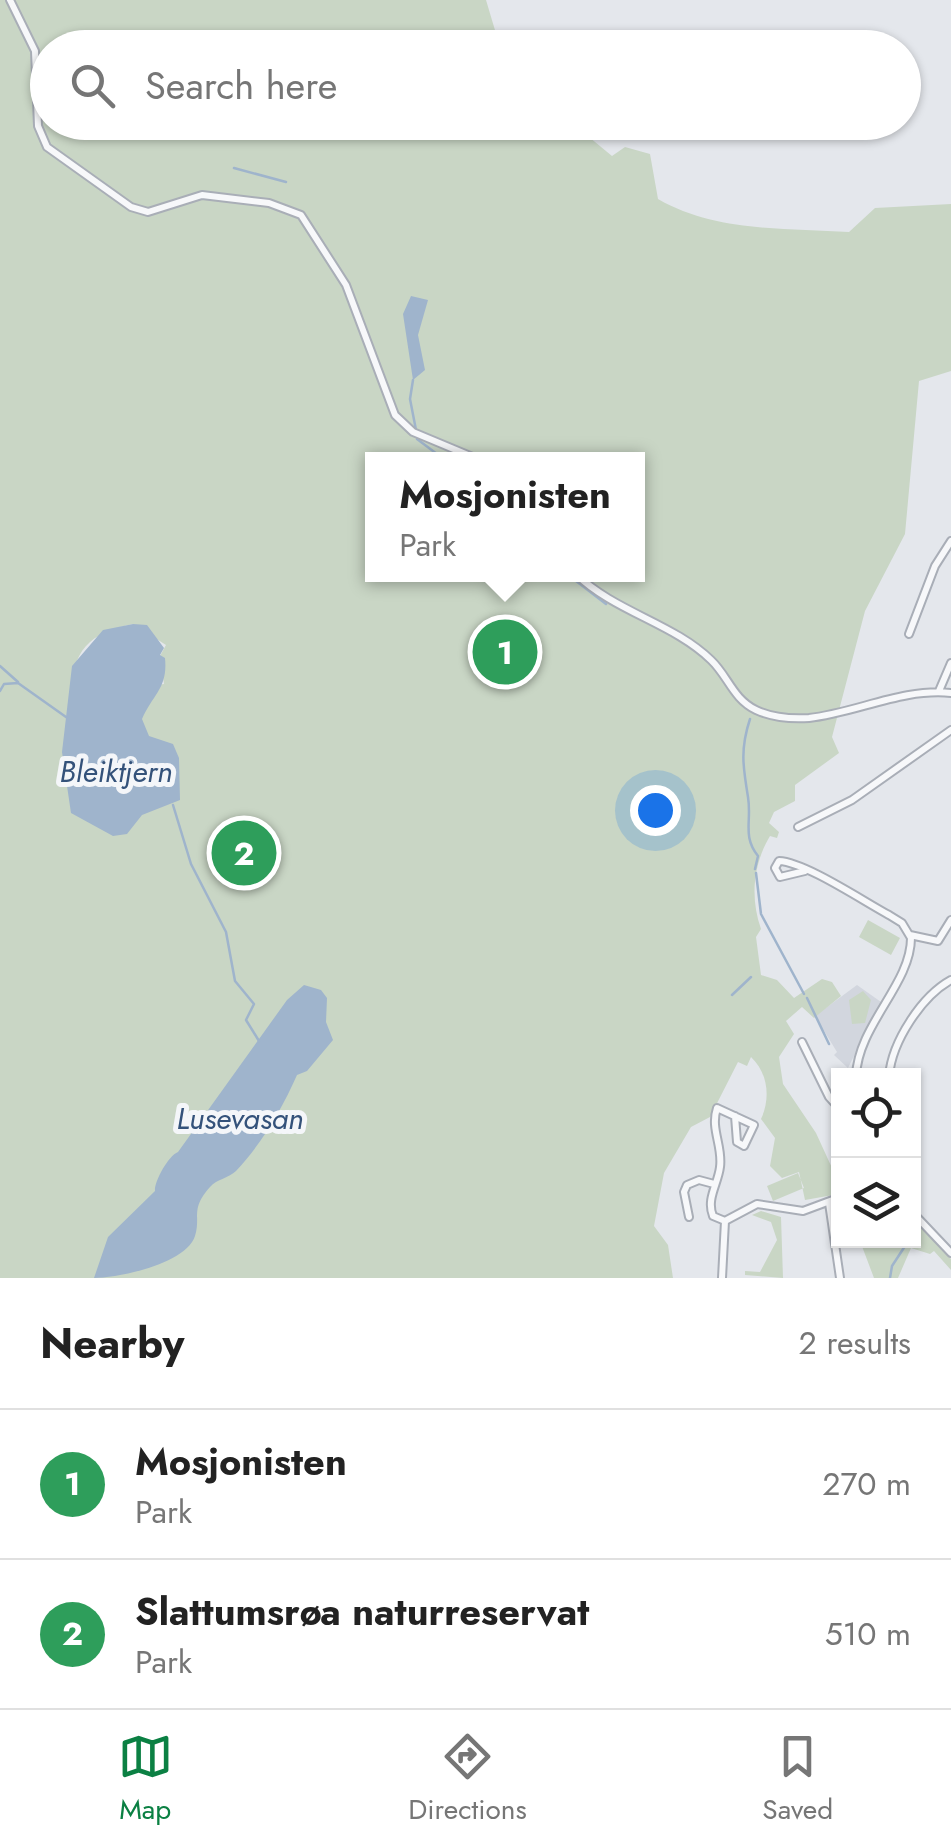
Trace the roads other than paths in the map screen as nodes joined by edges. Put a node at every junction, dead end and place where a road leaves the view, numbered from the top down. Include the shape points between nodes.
1 (10, 0) edge
2 (30, 41) edge
3 (44, 140) edge
4 (467, 452) edge
5 (951, 541) edge
6 (586, 582) edge
7 (909, 634) dead end
8 (951, 663) edge
9 (939, 692) junction
10 (951, 692) edge
11 (951, 730) edge
12 (798, 827) dead end
13 (805, 871) dead end
14 (951, 920) edge
15 (910, 936) junction
16 (951, 980) edge
17 (802, 1042) dead end
18 (858, 1068) edge
19 (891, 1068) edge
20 (831, 1100) edge
21 (735, 1116) junction
22 (714, 1184) junction
23 (829, 1203) joint
24 (689, 1217) dead end
25 (726, 1221) junction
26 (921, 1222) edge
27 (951, 1254) edge
28 (722, 1278) edge
29 (840, 1278) edge

1 - 2 street
3 - 4 street via 148,212 202,195 269,203 301,215 346,285 394,415 413,432
5 - 7 street
6 - 9 street via 708,657 742,700 764,712 807,718
8 - 9 street
9 - 10 street
11 - 12 street via 852,800
13 - 15 street via 897,919
14 - 15 street via 938,941
15 - 18 street via 908,956 863,1042
16 - 19 street via 924,1000
17 - 20 street
21 - 21 street via 754,1125 744,1146 738,1142
21 - 22 street via 717,1108 714,1114 720,1163
22 - 24 street via 687,1185
22 - 25 street via 710,1210
23 - 25 street via 803,1211 757,1204
23 - 29 street
25 - 28 street
26 - 27 street

